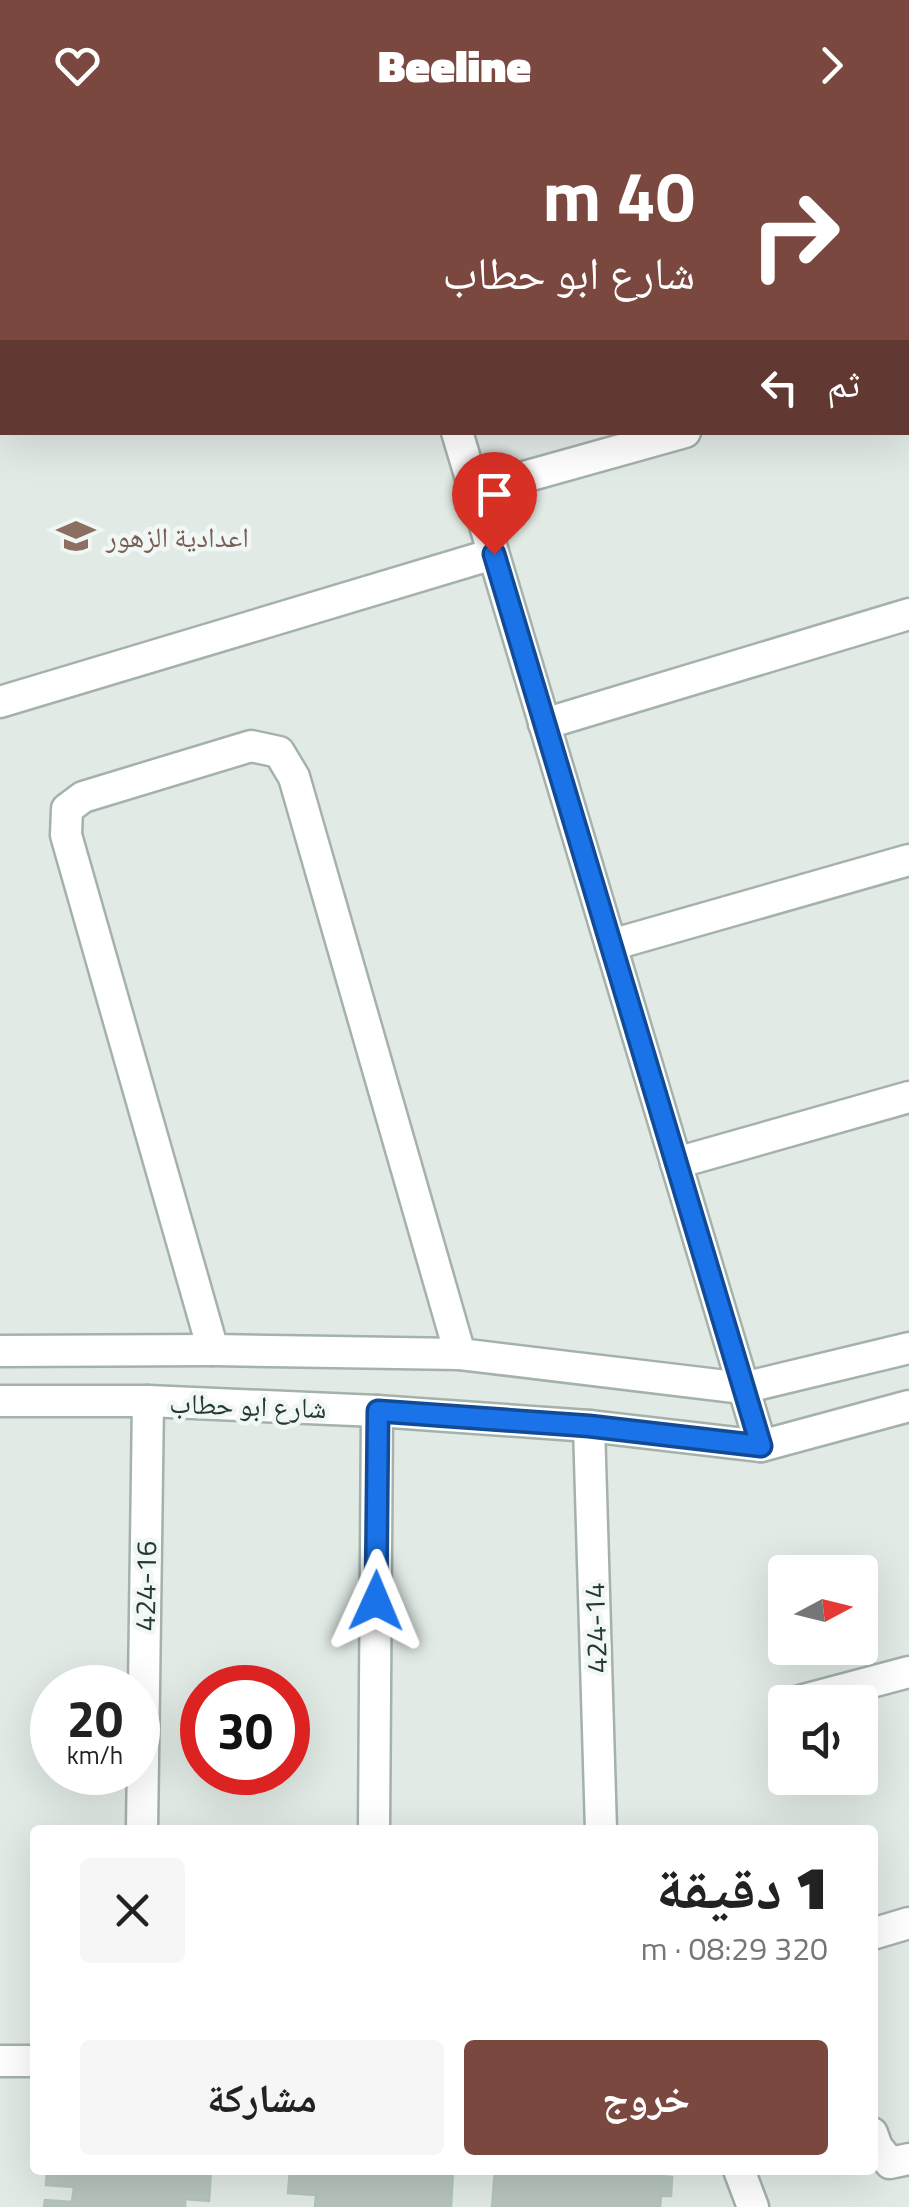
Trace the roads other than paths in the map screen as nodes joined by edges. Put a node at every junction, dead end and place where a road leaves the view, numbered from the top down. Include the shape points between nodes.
1 (458, 435) edge
2 (674, 435) edge
3 (474, 492) junction
4 (494, 554) junction
5 (909, 614) edge
6 (0, 702) edge
7 (544, 724) junction
8 (909, 860) edge
9 (611, 945) junction
10 (909, 1097) edge
11 (676, 1163) junction
12 (909, 1348) edge
13 (213, 1350) junction
14 (0, 1351) edge
15 (460, 1354) junction
16 (743, 1388) junction
17 (0, 1401) edge
18 (148, 1401) junction
19 (909, 1406) edge
20 (378, 1411) junction
21 (589, 1426) junction
22 (761, 1446) junction
23 (909, 1672) edge
24 (860, 1685) edge
25 (142, 1825) edge
26 (374, 1825) edge
27 (601, 1825) edge
28 (909, 1923) edge
29 (878, 1932) edge
30 (0, 2061) edge
31 (30, 2061) edge
32 (878, 2148) edge
33 (909, 2159) edge
34 (741, 2175) edge
35 (753, 2207) edge

1 - 3 street
2 - 3 street
3 - 4 street
4 - 6 street
4 - 7 street
5 - 7 street
7 - 9 street
8 - 9 street
9 - 11 street
10 - 11 street
11 - 16 street
12 - 16 street, شارع ابو حطاب
13 - 14 street, شارع ابو حطاب
13 - 15 street, شارع ابو حطاب
13 - 15 street via 66,836 67,809 83,797 251,746 279,752 294,777
15 - 16 street, شارع ابو حطاب
16 - 22 street
17 - 18 street, شارع ابو حطاب
18 - 20 street, شارع ابو حطاب
18 - 25 street, 424-16
19 - 22 street, شارع ابو حطاب
20 - 21 street, شارع ابو حطاب
20 - 26 street
21 - 22 street, شارع ابو حطاب
21 - 27 street, 424-14
23 - 24 street
28 - 29 street
30 - 31 street
32 - 33 street via 890,2163
34 - 35 street

